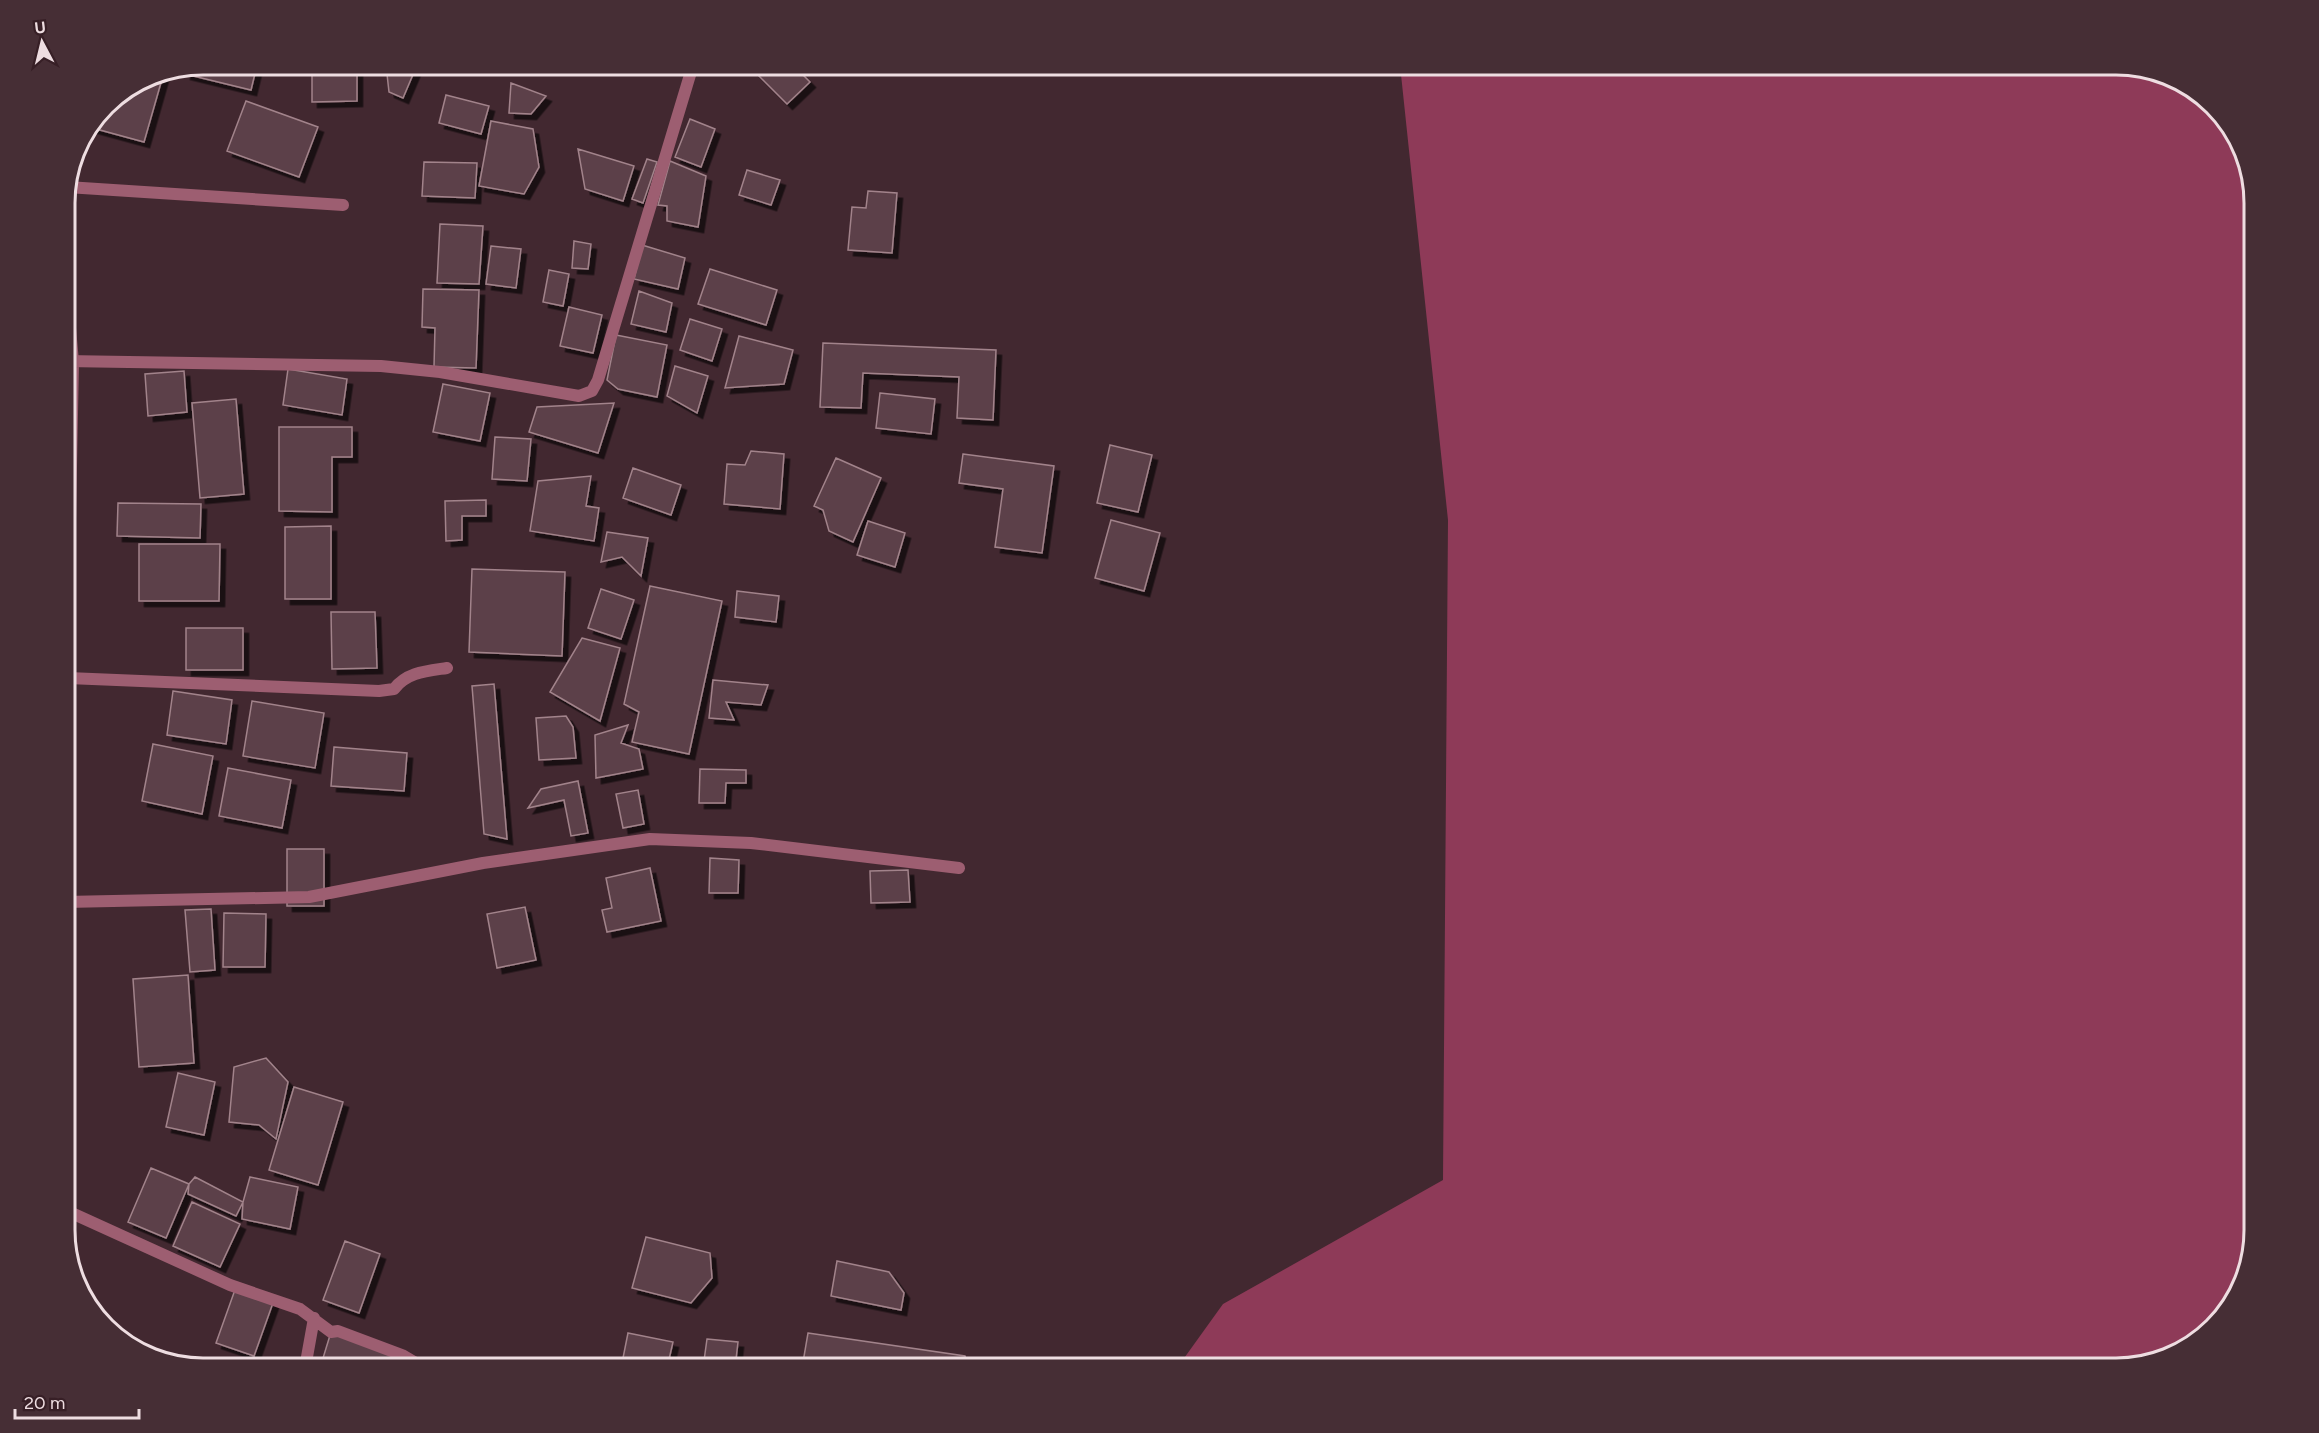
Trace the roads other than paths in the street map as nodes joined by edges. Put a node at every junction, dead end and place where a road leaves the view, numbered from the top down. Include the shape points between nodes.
1 (690, 75) edge
2 (76, 188) edge
3 (344, 205) dead end
4 (75, 361) edge
5 (447, 668) dead end
6 (75, 678) edge
7 (959, 868) dead end
8 (75, 902) edge
9 (75, 1215) edge
10 (314, 1318) junction
11 (306, 1358) edge
12 (407, 1358) edge

1 - 4 street via 592,391 579,396 381,366
2 - 3 street
5 - 6 street via 422,671 401,680 394,689 379,691
7 - 8 street via 751,843 650,839 483,863 309,897
9 - 10 street via 230,1285 300,1309
10 - 11 street
10 - 12 street via 332,1332

